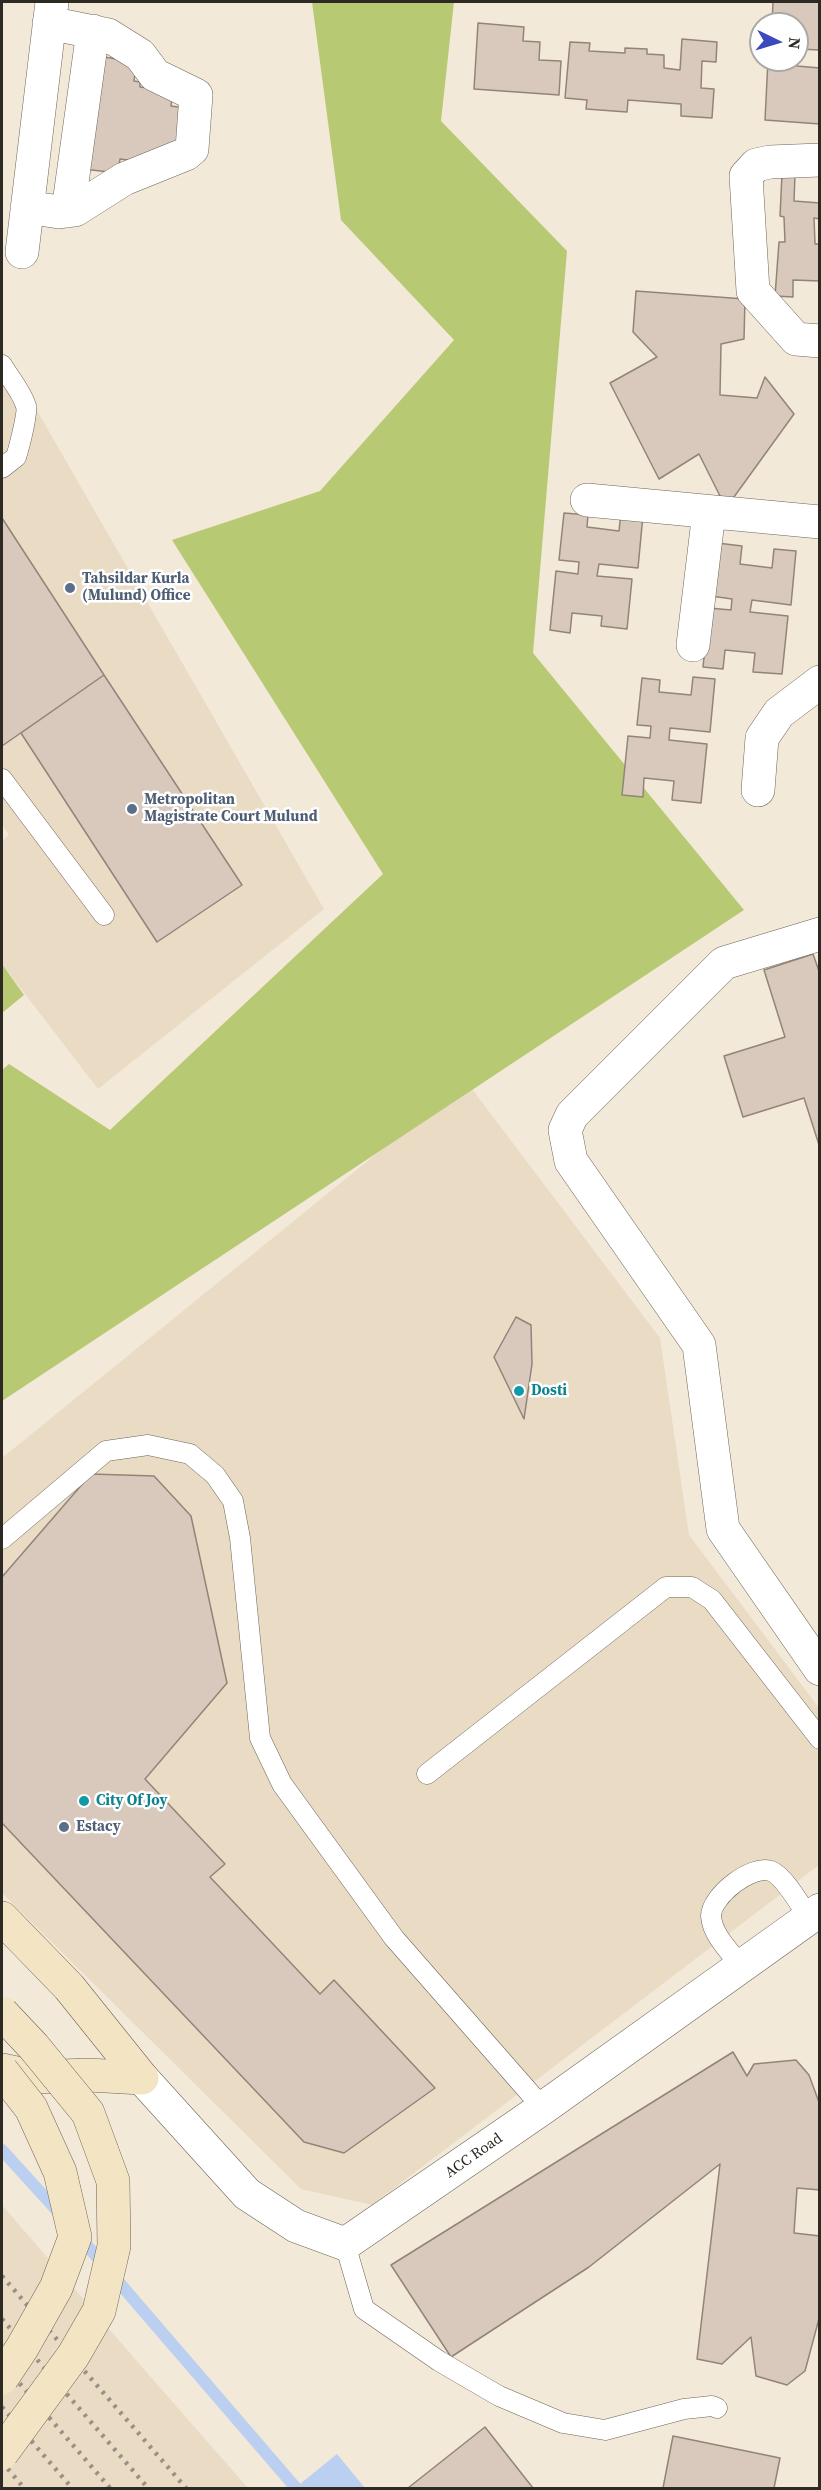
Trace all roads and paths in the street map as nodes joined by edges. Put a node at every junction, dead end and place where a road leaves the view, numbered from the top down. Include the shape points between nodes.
1 (50, 12) edge
2 (93, 32) junction
3 (819, 160) edge
4 (27, 207) junction
5 (68, 211) junction
6 (22, 252) dead end
7 (819, 341) edge
8 (2, 365) edge
9 (2, 468) edge
10 (587, 500) dead end
11 (709, 512) junction
12 (819, 522) edge
13 (693, 645) dead end
14 (819, 682) edge
15 (2, 779) edge
16 (758, 790) dead end
17 (104, 915) dead end
18 (819, 934) edge
19 (2, 1539) edge
20 (819, 1670) edge
21 (819, 1739) edge
22 (427, 1774) dead end
23 (814, 1914) edge
24 (2, 1918) edge
25 (741, 1967) junction
26 (2, 2013) edge
27 (2, 2070) edge
28 (142, 2078) junction
29 (543, 2108) junction
30 (345, 2244) junction
31 (2, 2378) edge
32 (717, 2408) dead end
33 (2, 2453) edge

1 - 2 street
1 - 4 street
2 - 5 street
2 - 5 street via 108,35 140,55 155,75 196,95 192,149 124,179
3 - 7 street via 756,165 746,176 753,291 796,339
4 - 5 street
4 - 6 street
8 - 9 lane via 26,406 27,417 16,456
10 - 11 street
11 - 12 street
11 - 13 street
14 - 16 street via 779,713 762,738
15 - 17 lane
18 - 20 street via 724,963 572,1114 566,1130 572,1161 699,1345 723,1529
19 - 29 lane via 106,1451 148,1445 190,1454 215,1475 233,1501 260,1738 282,1784 394,1938
21 - 22 lane via 712,1600 692,1587 666,1587
23 - 25 street, ACC Road
23 - 25 lane via 772,1871 750,1871 715,1900 711,1914 718,1935
24 - 28 main road via 69,1987
25 - 29 street, ACC Road
26 - 33 main road, bridge via 88,2113 113,2181 114,2246 99,2311 73,2356
27 - 28 main road via 35,2077
27 - 31 main road, bridge via 31,2108 60,2172 75,2237 56,2288
28 - 30 street via 247,2194 296,2226
29 - 30 street, ACC Road
30 - 32 lane via 364,2309 439,2361 499,2396 563,2423 605,2430 684,2409

